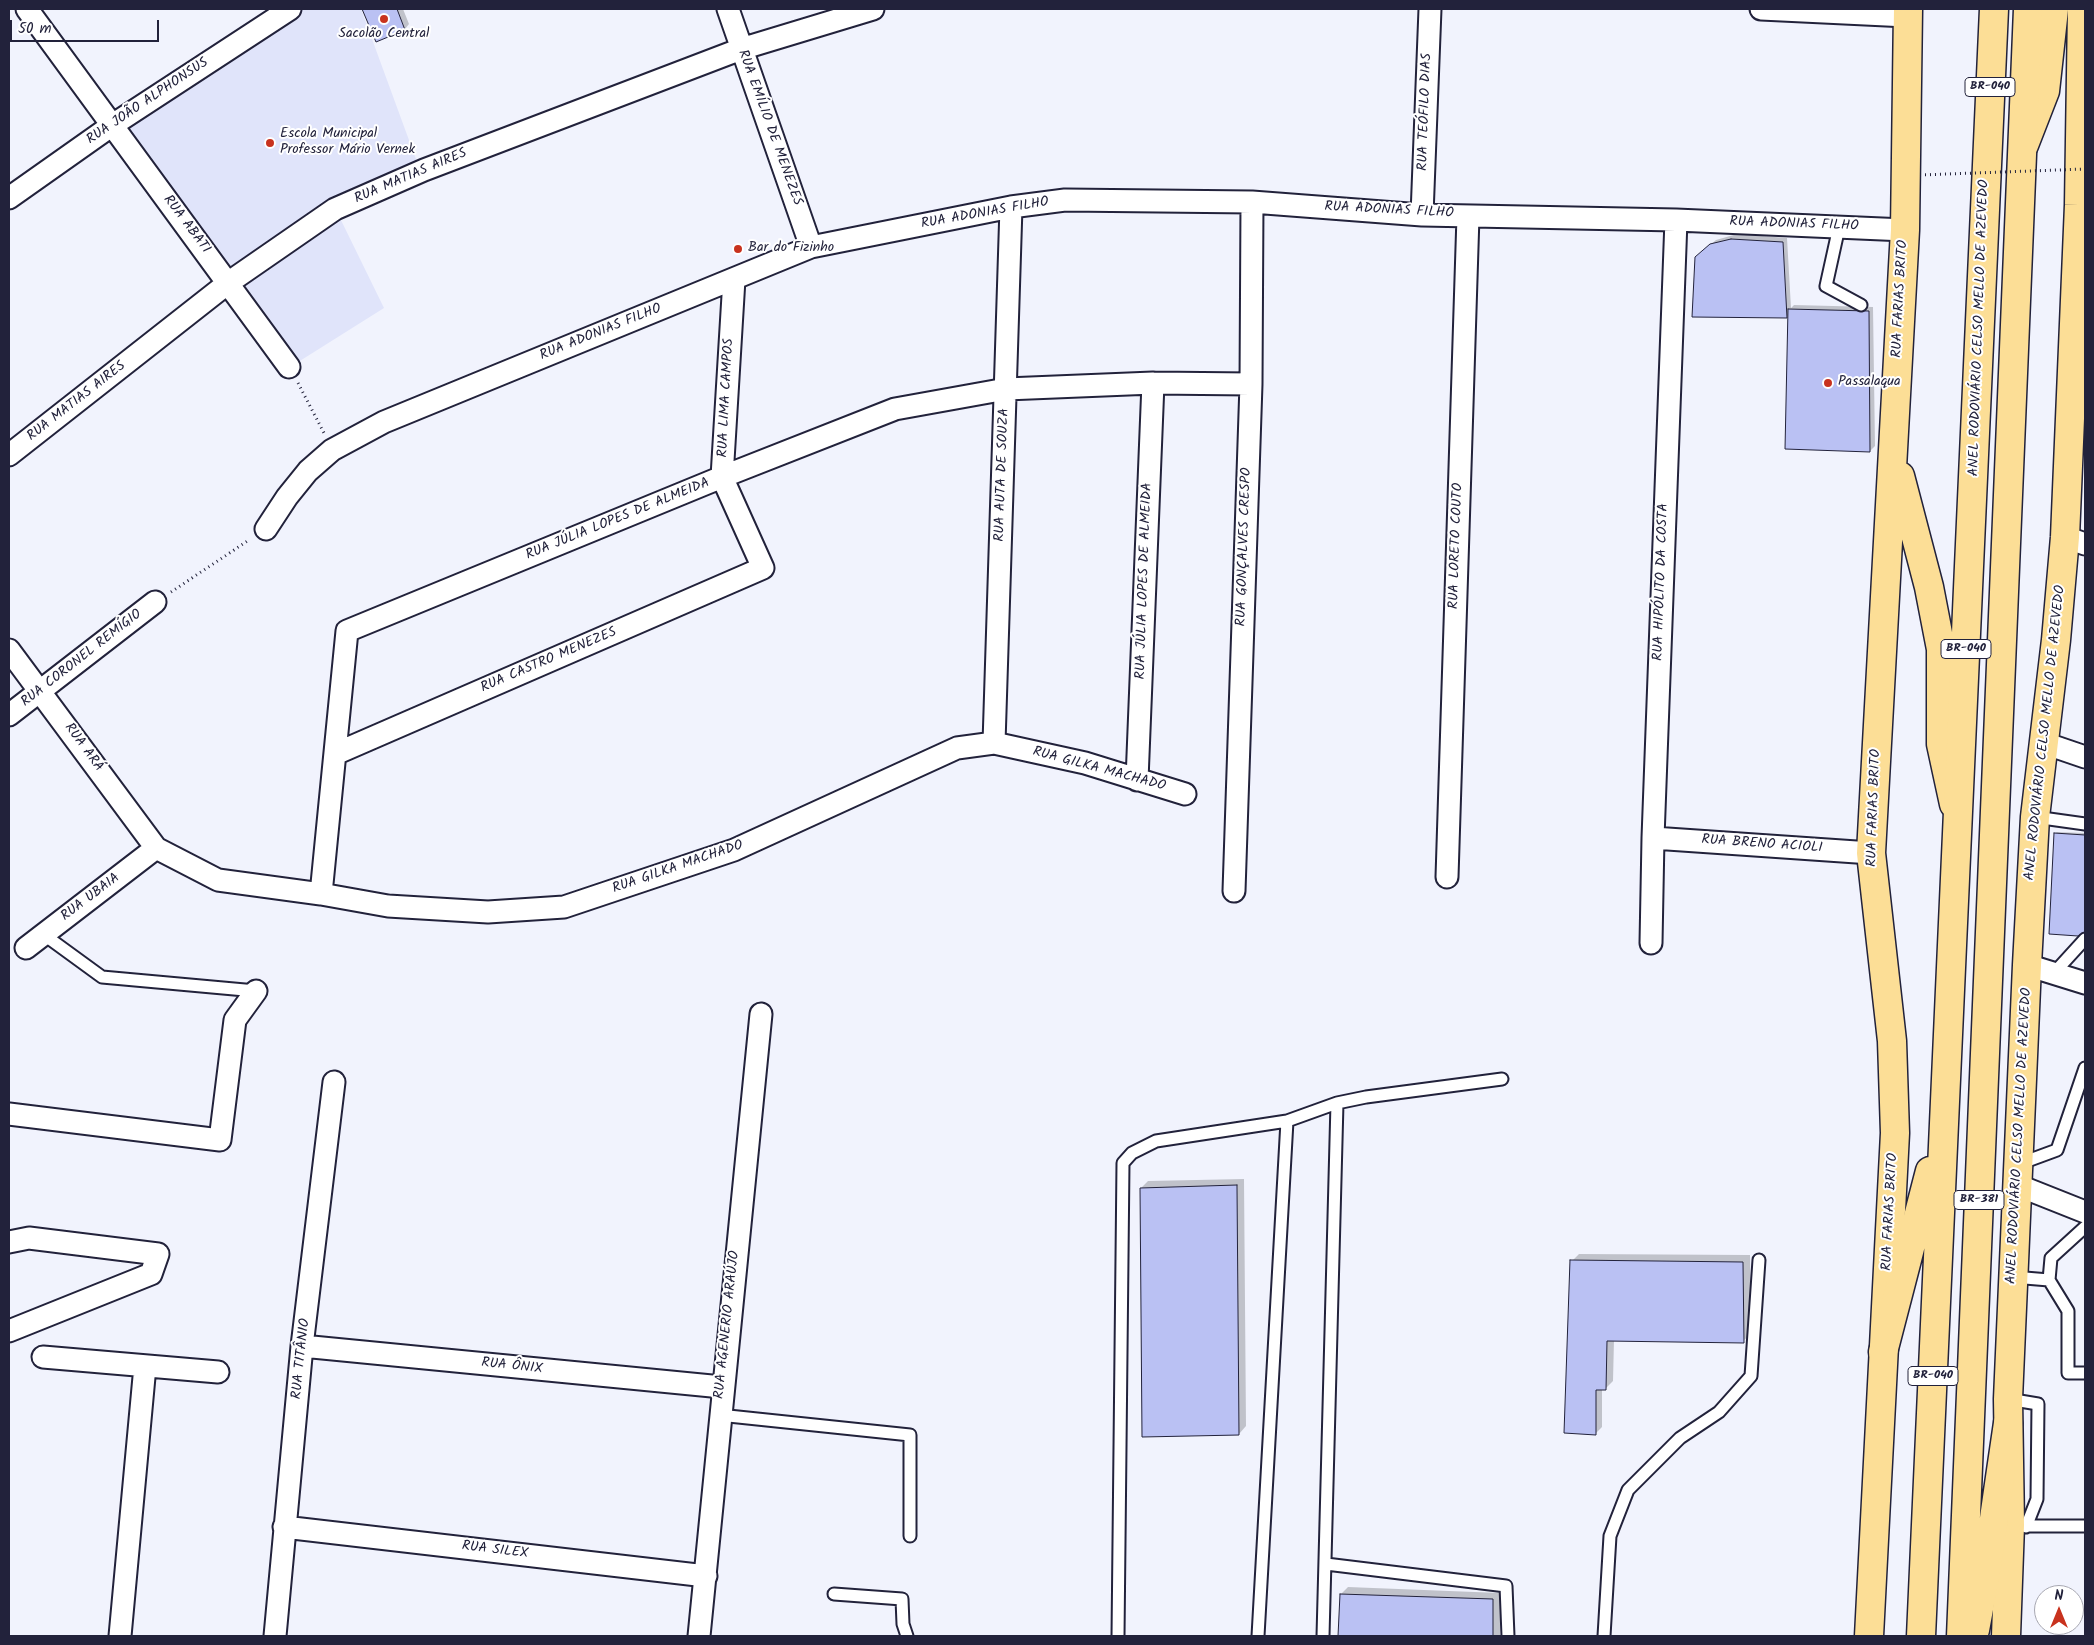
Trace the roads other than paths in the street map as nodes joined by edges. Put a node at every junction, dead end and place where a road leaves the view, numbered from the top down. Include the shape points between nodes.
1 (27, 9) edge
2 (290, 9) edge
3 (728, 9) edge
4 (872, 9) edge
5 (1430, 9) edge
6 (1761, 9) edge
7 (1994, 9) edge
8 (2028, 9) edge
9 (2054, 9) edge
10 (2082, 9) edge
11 (1908, 12) edge
12 (741, 49) junction
13 (2084, 74) edge
14 (111, 126) junction
15 (2021, 153) junction
16 (9, 198) edge
17 (1252, 202) junction
18 (1011, 207) junction
19 (1422, 215) junction
20 (1468, 216) junction
21 (1676, 220) junction
22 (1839, 227) junction
23 (1905, 230) junction
24 (811, 247) junction
25 (734, 279) junction
26 (228, 283) junction
27 (1860, 305) dead end
28 (2080, 322) edge
29 (290, 367) road end
30 (1153, 383) junction
31 (1251, 384) junction
32 (1006, 389) junction
33 (1894, 435) junction
34 (9, 455) edge
35 (722, 477) junction
36 (266, 529) road end
37 (2075, 540) edge
38 (763, 568) joint
39 (155, 602) road end
40 (9, 650) edge
41 (42, 692) junction
42 (9, 715) edge
43 (994, 743) junction
44 (2044, 743) junction
45 (335, 754) junction
46 (2085, 757) edge
47 (1996, 764) joint
48 (1137, 780) junction
49 (1185, 794) dead end
50 (2035, 818) junction
51 (1958, 822) junction
52 (2085, 824) edge
53 (1653, 838) junction
54 (156, 848) junction
55 (1871, 853) junction
56 (1447, 877) dead end
57 (1234, 891) dead end
58 (321, 894) junction
59 (44, 934) junction
60 (2085, 939) edge
61 (1651, 943) dead end
62 (26, 948) dead end
63 (2027, 965) junction
64 (2054, 973) junction
65 (2085, 983) edge
66 (256, 990) joint
67 (760, 1014) dead end
68 (2085, 1068) edge
69 (1502, 1079) dead end
70 (334, 1082) dead end
71 (1337, 1103) junction
72 (9, 1114) edge
73 (1944, 1116) junction
74 (1287, 1121) junction
75 (2018, 1174) junction
76 (2085, 1212) edge
77 (2085, 1227) edge
78 (9, 1242) edge
79 (1759, 1260) dead end
80 (2013, 1277) junction
81 (2049, 1280) junction
82 (9, 1331) edge
83 (302, 1346) junction
84 (1883, 1352) junction
85 (43, 1357) dead end
86 (145, 1366) junction
87 (218, 1372) dead end
88 (2085, 1373) edge
89 (722, 1387) junction
90 (2008, 1411) junction
91 (719, 1415) junction
92 (284, 1526) junction
93 (2018, 1526) junction
94 (2085, 1526) edge
95 (910, 1536) dead end
96 (1326, 1564) junction
97 (706, 1576) junction
98 (834, 1594) dead end
99 (120, 1636) edge
100 (275, 1636) edge
101 (699, 1636) edge
102 (907, 1636) edge
103 (1118, 1636) edge
104 (1258, 1636) edge
105 (1322, 1636) edge
106 (1508, 1636) edge
107 (1604, 1636) edge
108 (1869, 1636) edge
109 (1921, 1636) edge
110 (1961, 1636) edge
111 (1973, 1636) edge
112 (2006, 1636) edge

1 - 14 street, RUA ABATI
2 - 14 street, RUA JOÃO ALPHONSUS
3 - 12 street, RUA EMÍLIO DE MENEZES
4 - 12 street, RUA MATIAS AIRES
5 - 19 street, RUA TEÓFILO DIAS
6 - 11 street
7 - 51 main road, ANEL RODOVIÁRIO CELSO MELLO DE AZEVEDO / BR-040
8 - 15 main road, BR-040
9 - 15 main road via 2045,91
10 - 13 main road, ANEL RODOVIÁRIO CELSO MELLO DE AZEVEDO
11 - 23 main road, RUA FARIAS BRITO
12 - 24 street, RUA EMÍLIO DE MENEZES
12 - 26 street, RUA MATIAS AIRES via 424,170 335,209
13 - 28 main road, ANEL RODOVIÁRIO CELSO MELLO DE AZEVEDO
14 - 16 street, RUA JOÃO ALPHONSUS
14 - 26 street, RUA ABATI
15 - 47 main road, BR-040
17 - 18 street, RUA ADONIAS FILHO via 1065,200
17 - 19 street, RUA ADONIAS FILHO
17 - 31 street, RUA GONÇALVES CRESPO
18 - 24 street, RUA ADONIAS FILHO
18 - 32 street, RUA AUTA DE SOUZA
19 - 20 street, RUA ADONIAS FILHO
20 - 21 street, RUA ADONIAS FILHO
20 - 56 street, RUA LORETO COUTO
21 - 22 street, RUA ADONIAS FILHO
21 - 53 street, RUA HIPÓLITO DA COSTA
22 - 23 street, RUA ADONIAS FILHO
22 - 27 lane via 1826,286
23 - 33 main road, RUA FARIAS BRITO
24 - 25 street, RUA ADONIAS FILHO
25 - 35 street, RUA LIMA CAMPOS
25 - 36 street, RUA ADONIAS FILHO via 384,422 332,450 308,471
26 - 29 street, RUA ABATI
26 - 34 street, RUA MATIAS AIRES
28 - 37 main road, ANEL RODOVIÁRIO CELSO MELLO DE AZEVEDO
30 - 31 street, RUA JÚLIA LOPES DE ALMEIDA
30 - 32 street, RUA JÚLIA LOPES DE ALMEIDA
30 - 48 street, RUA JÚLIA LOPES DE ALMEIDA
31 - 57 street, RUA GONÇALVES CRESPO
32 - 35 street, RUA JÚLIA LOPES DE ALMEIDA via 895,409
32 - 43 street, RUA AUTA DE SOUZA
33 - 51 main road via 1903,493 1930,587 1941,649 1941,744
33 - 55 main road, RUA FARIAS BRITO
35 - 38 street, RUA LIMA CAMPOS
35 - 45 street, RUA JÚLIA LOPES DE ALMEIDA via 347,631
37 - 44 main road, ANEL RODOVIÁRIO CELSO MELLO DE AZEVEDO
38 - 45 street, RUA CASTRO MENEZES
39 - 41 street, RUA CORONEL REMÍGIO
40 - 41 street, RUA ARÁ
41 - 42 street, RUA CORONEL REMÍGIO
41 - 54 street, RUA ARÁ
43 - 48 street, RUA GILKA MACHADO via 1085,763
43 - 58 street, RUA GILKA MACHADO via 958,748 734,850 564,908 479,912 388,906
44 - 46 street
44 - 50 main road, ANEL RODOVIÁRIO CELSO MELLO DE AZEVEDO
45 - 58 street, RUA JÚLIA LOPES DE ALMEIDA
47 - 110 main road, BR-381
48 - 49 street, RUA GILKA MACHADO
50 - 52 lane
50 - 63 main road, ANEL RODOVIÁRIO CELSO MELLO DE AZEVEDO
51 - 73 main road, ANEL RODOVIÁRIO CELSO MELLO DE AZEVEDO / BR-040
53 - 55 street, RUA BRENO ACIOLI
53 - 61 street, RUA HIPÓLITO DA COSTA
54 - 58 street, RUA GILKA MACHADO via 218,880
54 - 59 street, RUA UBAIA
55 - 84 main road, RUA FARIAS BRITO via 1892,1041 1895,1133
59 - 62 street, RUA UBAIA
59 - 66 lane via 102,977
60 - 64 lane
63 - 64 street
63 - 75 main road, ANEL RODOVIÁRIO CELSO MELLO DE AZEVEDO
64 - 65 street
66 - 72 street via 235,1020 220,1140
67 - 89 street, RUA AGENERIO ARAÚJO
68 - 75 lane via 2057,1150
69 - 71 lane
70 - 83 street, RUA TITÂNIO
71 - 74 lane
71 - 96 lane
73 - 84 main road
73 - 109 main road, ANEL RODOVIÁRIO CELSO MELLO DE AZEVEDO / BR-040
74 - 103 lane via 1156,1141 1132,1153 1123,1163
74 - 104 lane
75 - 76 street
75 - 80 main road, ANEL RODOVIÁRIO CELSO MELLO DE AZEVEDO
77 - 81 lane via 2051,1258
78 - 82 street via 29,1238 158,1254 151,1274
79 - 107 lane via 1751,1376 1719,1412 1680,1438 1628,1490 1610,1536
80 - 81 lane
80 - 90 main road, ANEL RODOVIÁRIO CELSO MELLO DE AZEVEDO
81 - 88 lane via 2068,1311 2068,1373
83 - 89 street, RUA ÔNIX
83 - 92 street, RUA TITÂNIO
84 - 108 main road, RUA FARIAS BRITO
85 - 86 street
86 - 87 street
86 - 99 street
89 - 91 street, RUA AGENERIO ARAÚJO
90 - 93 main road, ANEL RODOVIÁRIO CELSO MELLO DE AZEVEDO
90 - 93 lane via 2038,1404 2037,1499
90 - 111 main road via 1987,1566
91 - 95 lane via 910,1434
91 - 97 street, RUA AGENERIO ARAÚJO
92 - 97 street, RUA SILEX
92 - 100 street, RUA TITÂNIO
93 - 94 lane
93 - 112 main road, ANEL RODOVIÁRIO CELSO MELLO DE AZEVEDO
96 - 105 lane
96 - 106 lane via 1506,1586
97 - 101 street, RUA AGENERIO ARAÚJO
98 - 102 lane via 902,1599

